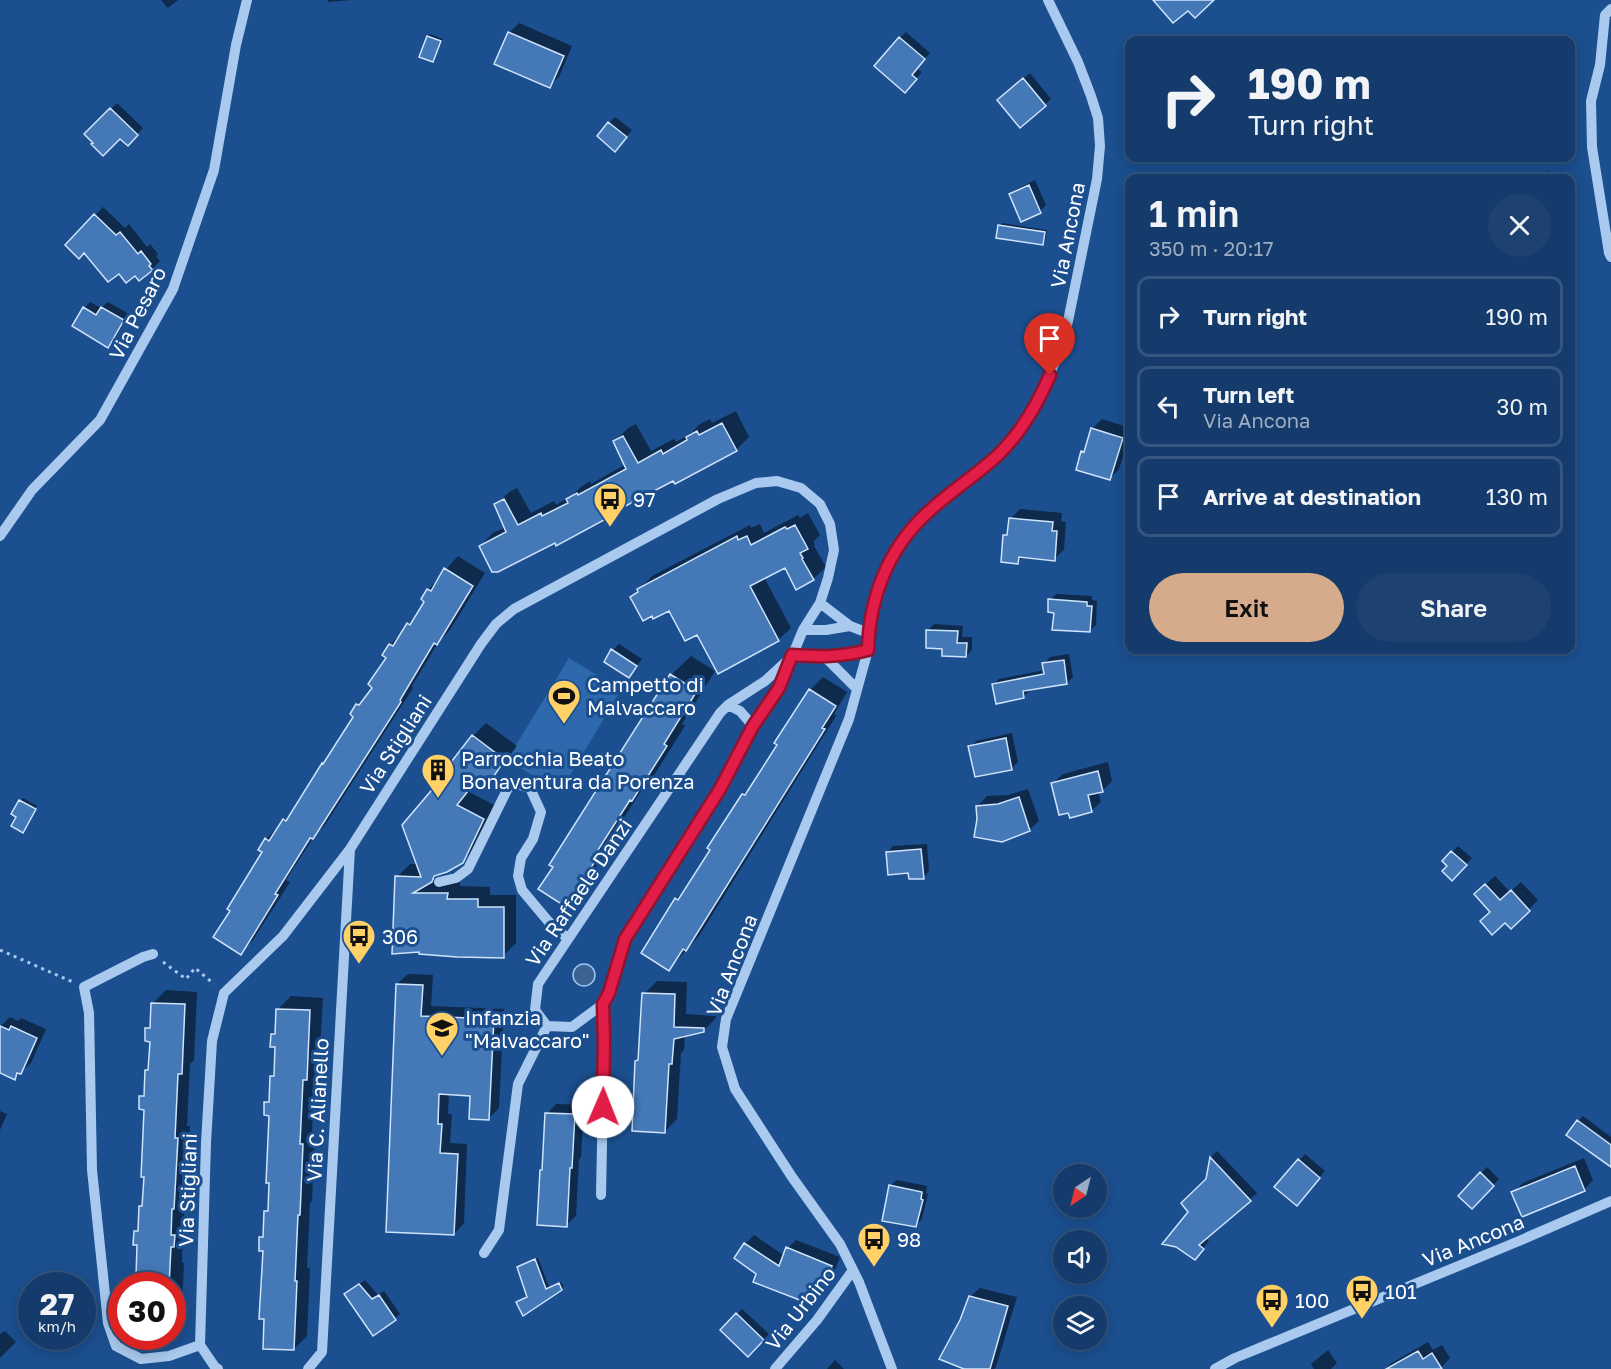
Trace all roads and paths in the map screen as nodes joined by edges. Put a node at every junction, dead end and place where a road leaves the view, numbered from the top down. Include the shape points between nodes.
1 (247, 0) edge
2 (1048, 0) edge
3 (1611, 9) edge
4 (1611, 257) edge
5 (0, 536) edge
6 (820, 603) junction
7 (850, 626) junction
8 (803, 630) junction
9 (868, 633) junction
10 (868, 650) junction
11 (792, 655) junction
12 (825, 657) junction
13 (857, 689) junction
14 (728, 705) junction
15 (753, 726) junction
16 (350, 849) junction
17 (439, 882) dead end
18 (568, 939) junction
19 (0, 950) edge
20 (153, 954) joint
21 (84, 987) junction
22 (224, 993) junction
23 (603, 1004) junction
24 (547, 1026) junction
25 (601, 1195) dead end
26 (1611, 1201) edge
27 (484, 1253) dead end
28 (853, 1270) junction
29 (200, 1345) junction
30 (218, 1369) edge
31 (308, 1369) edge
32 (775, 1369) edge
33 (892, 1369) edge
34 (1215, 1369) edge

1 - 5 street, Via Pesaro via 214,170 173,289 100,420 32,490
2 - 9 street, Via Ancona via 1091,96 1100,146 1068,321 1041,394 1019,430 999,454 908,531 894,551 873,604
3 - 4 street via 1605,15 1600,65 1591,101 1592,147
6 - 7 street
6 - 8 street, Via Stigliani
6 - 16 street, Via Stigliani via 834,550 830,524 820,504 801,488 777,482 756,483 718,499 514,609 496,624
7 - 8 street
7 - 9 street
8 - 11 street, Via Stigliani
9 - 10 street, Via Ancona
10 - 12 street
10 - 13 street, Via Ancona
11 - 12 street
11 - 14 street, Via Raffaele Danzi via 765,681
11 - 15 street via 779,688
12 - 13 street
13 - 28 street, Via Ancona via 849,719 726,1019 722,1047 735,1089 840,1244
14 - 15 street via 740,711
14 - 18 street, Via Raffaele Danzi
15 - 23 street via 720,789 625,939
16 - 22 street, Via Stigliani via 283,936
16 - 31 street, Via C. Alianello via 322,1352
17 - 18 street via 456,878 468,869 508,788 516,784 530,788 541,812 533,839 521,858 518,876 522,890
18 - 24 street, Via Raffaele Danzi via 538,984 535,1010
19 - 21 path
20 - 21 street
20 - 22 path via 186,979 195,968
21 - 29 street via 89,1013 92,1170 108,1323 116,1346 141,1359 169,1356
22 - 29 street, Via Stigliani via 212,1041
23 - 24 street via 572,1027
23 - 25 street
24 - 27 street via 518,1084 499,1230
26 - 34 street, Via Ancona
28 - 32 street, Via Urbino
28 - 33 street, Via Ancona
29 - 30 street

